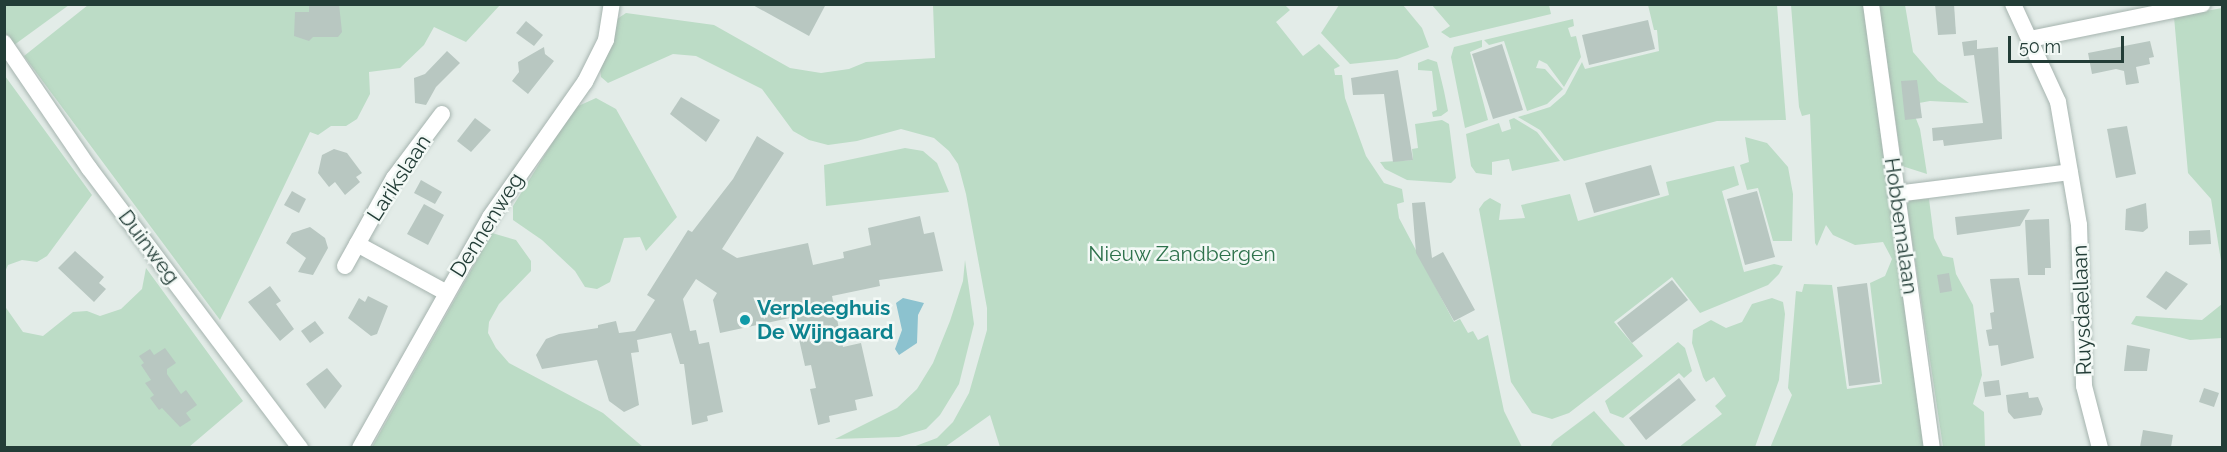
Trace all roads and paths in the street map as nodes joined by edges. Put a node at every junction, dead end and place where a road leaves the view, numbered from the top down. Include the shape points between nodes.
1 (612, 4) edge
2 (1871, 4) edge
3 (2013, 4) edge
4 (2202, 4) edge
5 (2030, 39) junction
6 (4, 43) edge
7 (442, 114) dead end
8 (2070, 172) junction
9 (1896, 194) junction
10 (357, 244) junction
11 (345, 266) dead end
12 (445, 292) junction
13 (300, 447) edge
14 (360, 447) edge
15 (1932, 447) edge
16 (2100, 447) edge

1 - 12 street, Dennenweg via 606,40 585,82 523,167
2 - 9 street, Hobbemalaan
3 - 5 street, Ruysdaellaan
4 - 5 street
5 - 8 street, Ruysdaellaan via 2058,102
6 - 13 street, Duinweg via 89,168
7 - 10 street, Larikslaan via 394,178
8 - 9 street
8 - 16 street, Ruysdaellaan via 2079,225 2084,386
9 - 15 street, Hobbemalaan
10 - 11 street, Larikslaan
10 - 12 street, Larikslaan
12 - 14 street, Dennenweg

